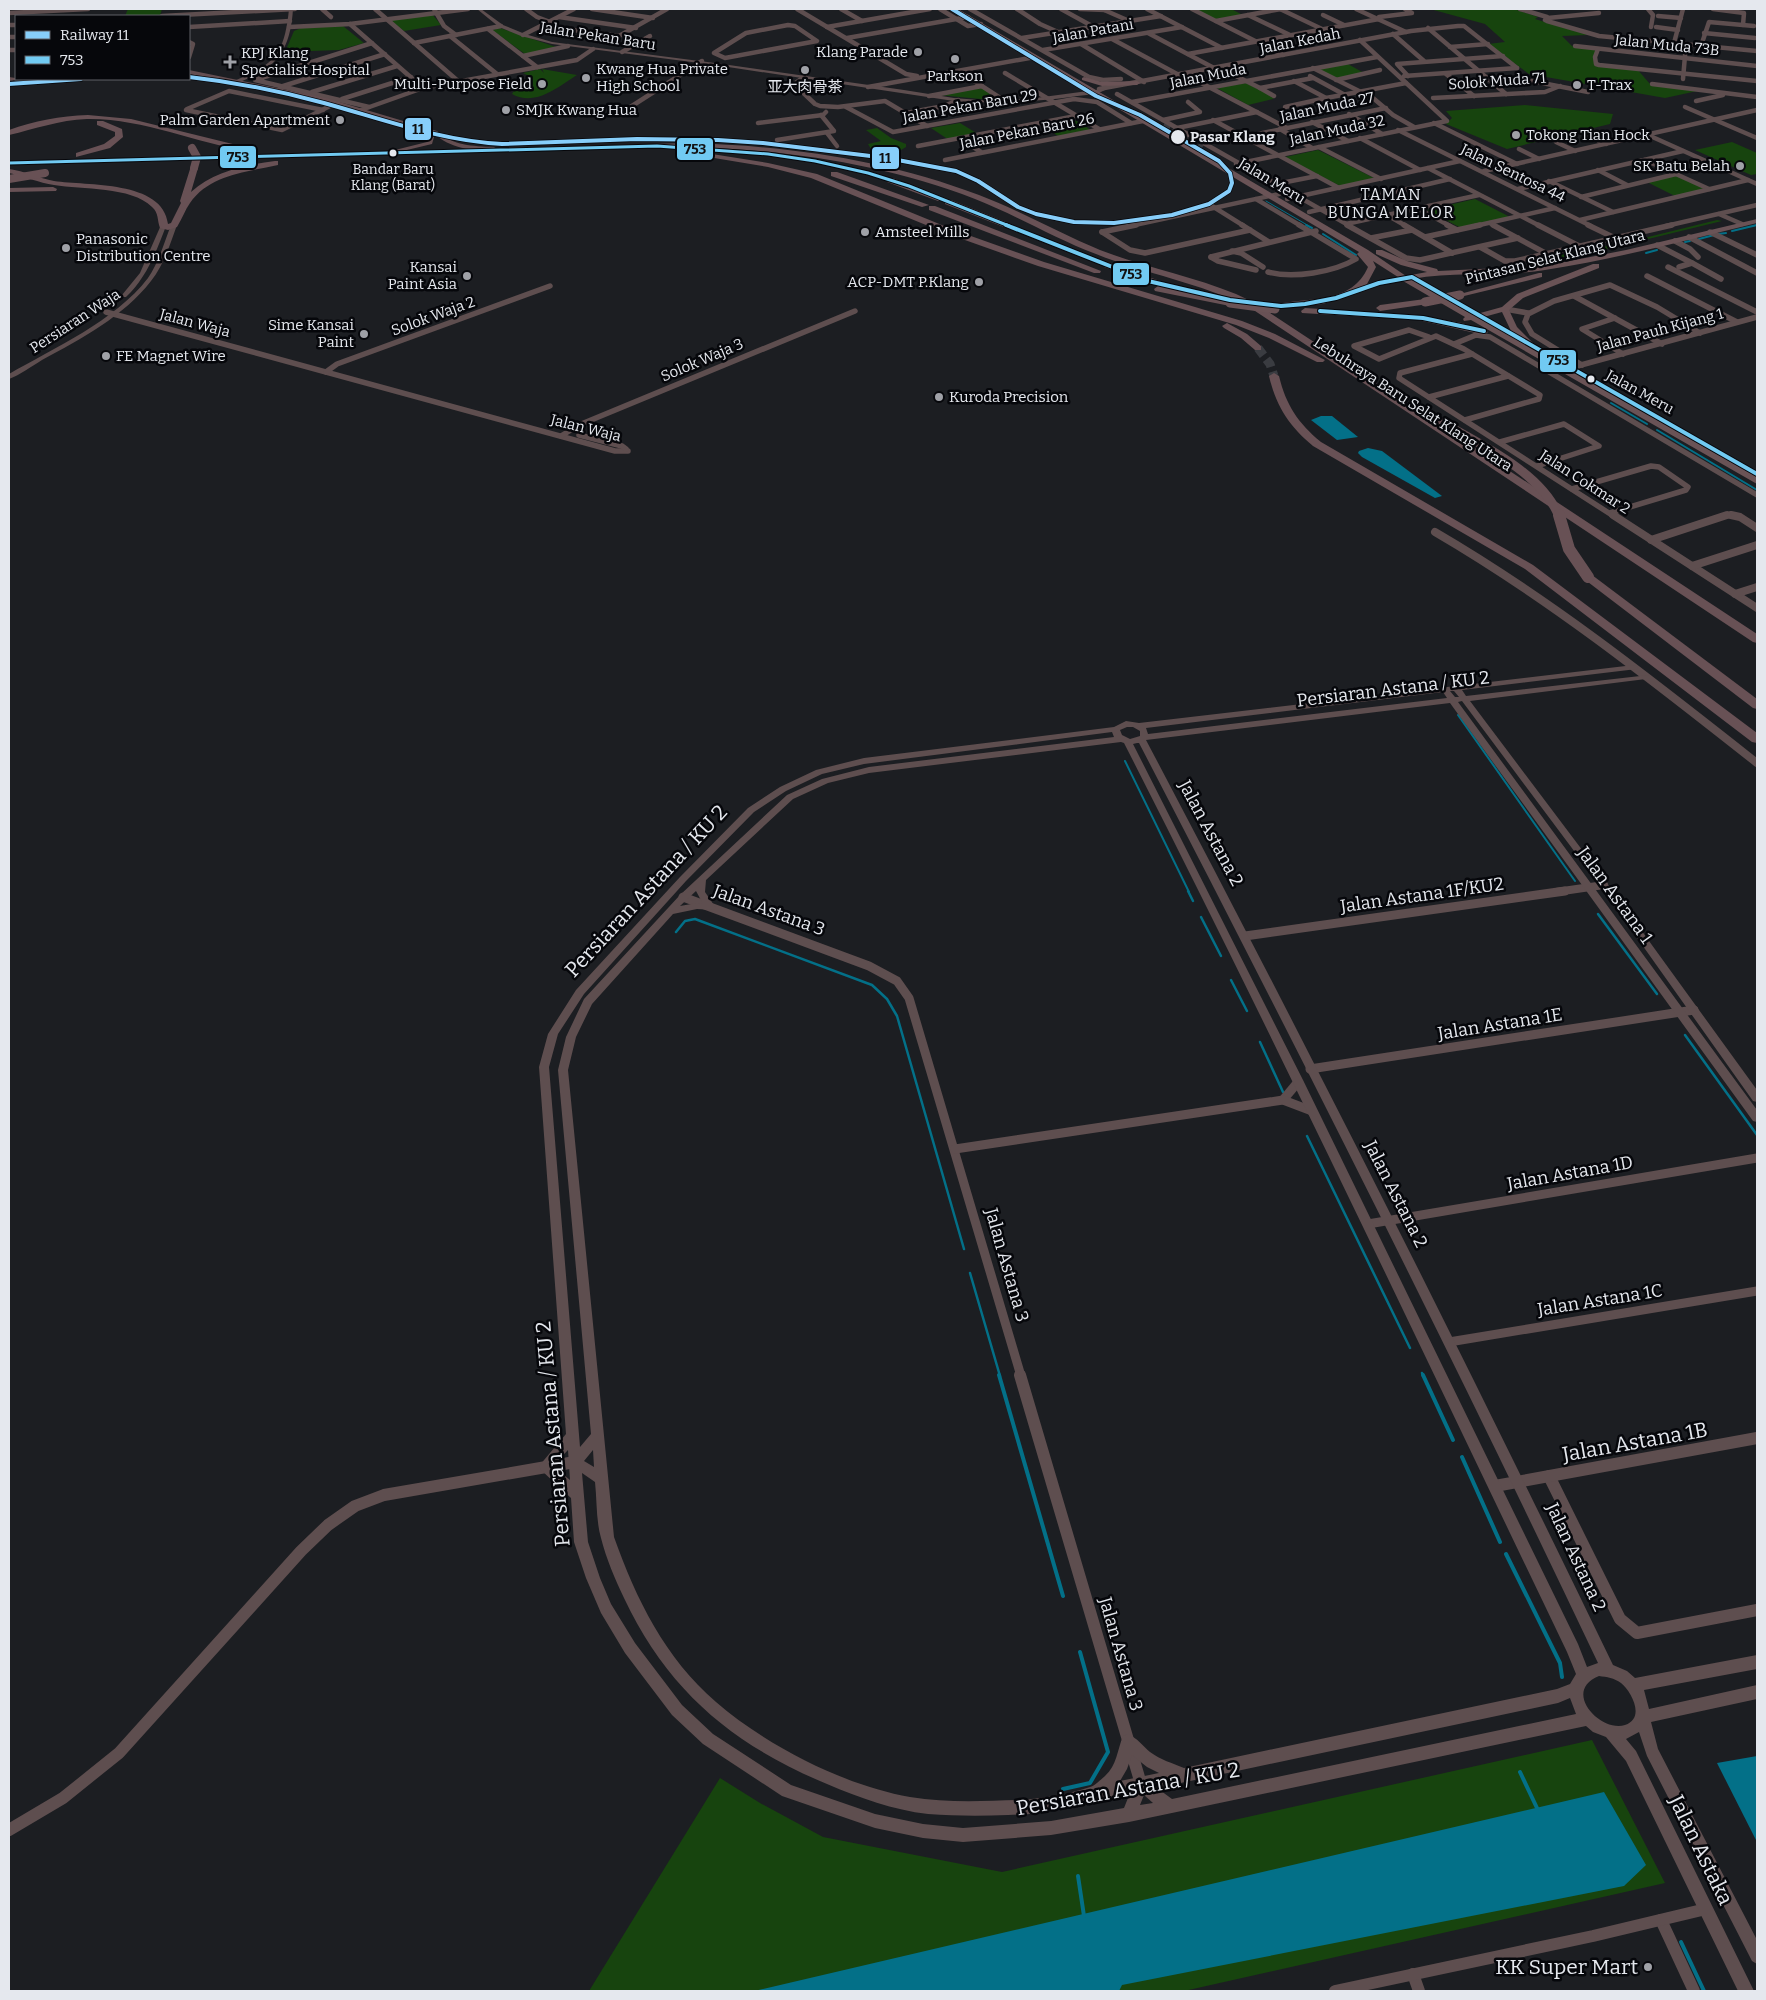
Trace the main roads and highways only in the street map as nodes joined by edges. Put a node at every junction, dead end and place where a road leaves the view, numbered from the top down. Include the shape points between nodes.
1 (954, 9) edge
2 (960, 9) edge
3 (1039, 53) junction
4 (190, 74) edge
5 (190, 74) edge
6 (1077, 75) junction
7 (1139, 81) road end
8 (1078, 83) junction
9 (1124, 86) road end
10 (1098, 91) junction
11 (1072, 93) road end
12 (1084, 94) road end
13 (1118, 97) junction
14 (1163, 123) tunnel mouth
15 (156, 128) junction
16 (9, 132) edge
17 (9, 137) edge
18 (443, 139) junction
19 (432, 140) junction
20 (657, 146) junction
21 (1202, 148) tunnel mouth
22 (531, 149) junction
23 (645, 150) junction
24 (386, 152) junction
25 (359, 157) junction
26 (147, 162) junction
27 (11, 164) edge
28 (69, 170) dead end
29 (9, 171) edge
30 (49, 173) dead end
31 (9, 178) edge
32 (115, 189) junction
33 (9, 190) edge
34 (1273, 190) junction
35 (183, 207) junction
36 (1757, 220) edge
37 (1335, 234) junction
38 (1350, 236) junction
39 (1626, 252) junction
40 (1457, 274) junction
41 (1408, 278) junction
42 (1129, 290) junction
43 (1351, 293) junction
44 (1230, 302) junction
45 (1277, 307) junction
46 (1505, 309) junction
47 (1297, 310) junction
48 (1354, 310) junction
49 (1475, 316) junction
50 (1418, 318) junction
51 (1518, 345) junction
52 (1258, 348) tunnel mouth
53 (1540, 351) junction
54 (1274, 376) tunnel mouth
55 (1389, 394) junction
56 (1757, 474) edge
57 (1757, 481) edge
58 (1757, 639) edge
59 (1757, 649) edge
60 (1757, 705) edge
61 (1757, 739) edge

1 - 3 highway, Jalan Meru
2 - 3 highway, Jalan Meru via 1004,34 1013,35
3 - 6 highway, Jalan Meru
3 - 8 highway, Jalan Meru
4 - 18 main road via 238,81 361,110 435,132
5 - 19 main road via 332,105 428,135
6 - 7 highway via 1098,84
6 - 10 highway, Jalan Meru
8 - 10 highway, Jalan Meru
8 - 11 highway
9 - 13 highway via 1120,88
10 - 12 highway
10 - 13 highway, Jalan Meru
10 - 34 highway, Jalan Meru via 1143,121
13 - 14 highway, Jalan Meru
15 - 16 highway via 116,119 85,117
15 - 24 highway via 250,149
15 - 35 highway, bridge via 182,139 197,157
17 - 27 highway via 42,126 72,122 106,124 119,131 116,140 94,152
18 - 19 main road via 437,143
18 - 22 main road via 470,148
19 - 24 main road via 417,148
20 - 22 highway, Lebuhraya Baru Selat Klang Utara
20 - 44 highway, Lebuhraya Baru Selat Klang Utara via 741,151 868,172 1148,281
20 - 55 highway, Lebuhraya Baru Selat Klang Utara via 709,145 795,151 874,165 957,190 998,205 1096,252 1231,293
21 - 34 highway, Jalan Meru
22 - 24 highway, Lebuhraya Baru Selat Klang Utara
23 - 25 highway, Lebuhraya Baru Selat Klang Utara
23 - 42 highway, Lebuhraya Baru Selat Klang Utara via 708,154 814,176 951,232 1041,264
23 - 44 highway, Lebuhraya Baru Selat Klang Utara via 717,153 788,163 856,181 1130,282
24 - 27 highway, Lebuhraya Baru Selat Klang Utara
25 - 26 highway, Lebuhraya Baru Selat Klang Utara
25 - 35 highway via 274,163 239,171 201,187
26 - 27 highway, Lebuhraya Baru Selat Klang Utara
26 - 28 highway
29 - 32 highway via 52,182
30 - 31 highway, bridge
32 - 33 highway
32 - 35 highway via 154,205 163,215 163,226 174,225
34 - 37 highway, Jalan Meru via 1314,227
34 - 38 highway, Jalan Meru
36 - 39 highway, Pintasan Selat Klang Utara
37 - 41 highway, Jalan Meru
37 - 43 highway via 1369,260 1372,267 1366,280
38 - 40 highway via 1404,263
38 - 41 highway, Jalan Meru
39 - 40 highway via 1544,268
39 - 46 highway via 1623,257 1520,296
39 - 48 highway, Pintasan Selat Klang Utara, bridge via 1460,295
40 - 41 highway
41 - 43 highway via 1379,283
41 - 49 highway, Jalan Meru
42 - 52 highway via 1219,322
42 - 59 highway, Lebuhraya Baru Selat Klang Utara via 1239,323 1332,366
43 - 45 highway via 1323,302
44 - 45 highway, bridge
45 - 47 highway
45 - 48 highway
46 - 49 highway
46 - 53 highway via 1514,330
47 - 48 highway, Pintasan Selat Klang Utara
47 - 50 highway
49 - 50 highway via 1457,321
49 - 51 highway, Jalan Meru
49 - 53 highway, Jalan Meru
50 - 51 highway via 1464,326
51 - 57 highway, Jalan Meru
53 - 56 highway, Jalan Meru
54 - 61 highway via 1285,412 1296,427 1317,444 1535,571
55 - 58 highway, Lebuhraya Baru Selat Klang Utara
55 - 60 highway, bridge via 1512,464 1535,481 1554,504 1569,549 1588,578

